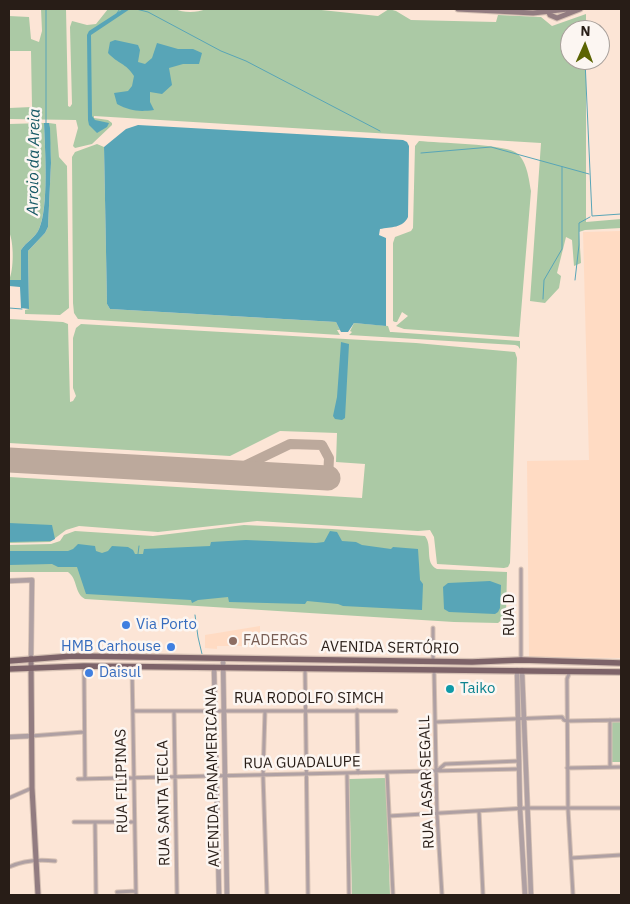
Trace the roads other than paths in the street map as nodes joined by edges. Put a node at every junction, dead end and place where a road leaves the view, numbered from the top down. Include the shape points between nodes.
1 (458, 9) edge
2 (568, 9) edge
3 (580, 9) edge
4 (548, 10) edge
5 (520, 569) dead end
6 (9, 580) edge
7 (433, 628) dead end
8 (31, 658) junction
9 (223, 659) junction
10 (521, 660) junction
11 (9, 661) edge
12 (433, 661) junction
13 (546, 661) junction
14 (621, 663) edge
15 (84, 666) junction
16 (132, 666) junction
17 (31, 667) junction
18 (214, 667) junction
19 (223, 667) junction
20 (305, 668) junction
21 (9, 669) edge
22 (434, 669) junction
23 (520, 670) junction
24 (570, 671) junction
25 (621, 672) edge
26 (307, 710) junction
27 (357, 710) junction
28 (133, 711) junction
29 (174, 711) junction
30 (216, 711) junction
31 (224, 711) junction
32 (265, 711) junction
33 (396, 711) dead end
34 (521, 718) junction
35 (610, 720) junction
36 (621, 720) edge
37 (567, 721) junction
38 (436, 722) junction
39 (84, 732) junction
40 (32, 736) junction
41 (9, 737) edge
42 (519, 760) junction
43 (476, 763) junction
44 (621, 766) edge
45 (610, 767) junction
46 (567, 768) junction
47 (519, 769) junction
48 (477, 770) junction
49 (388, 772) junction
50 (436, 772) junction
51 (347, 773) junction
52 (358, 773) junction
53 (306, 774) junction
54 (263, 775) junction
55 (217, 776) junction
56 (225, 776) junction
57 (133, 777) junction
58 (174, 777) junction
59 (78, 779) dead end
60 (85, 779) junction
61 (32, 788) junction
62 (520, 789) junction
63 (526, 789) junction
64 (9, 798) edge
65 (527, 808) junction
66 (621, 808) edge
67 (520, 809) junction
68 (568, 809) junction
69 (479, 811) junction
70 (437, 814) junction
71 (389, 816) junction
72 (74, 822) dead end
73 (95, 822) junction
74 (134, 822) junction
75 (621, 855) edge
76 (572, 858) junction
77 (36, 859) junction
78 (55, 861) dead end
79 (530, 863) junction
80 (523, 864) junction
81 (9, 867) edge
82 (136, 893) edge
83 (115, 894) edge
84 (38, 895) edge
85 (96, 895) edge
86 (176, 895) edge
87 (219, 895) edge
88 (227, 895) edge
89 (267, 895) edge
90 (308, 895) edge
91 (350, 895) edge
92 (393, 895) edge
93 (442, 895) edge
94 (483, 895) edge
95 (525, 895) edge
96 (531, 895) edge
97 (573, 895) edge

1 - 4 main road via 533,13
2 - 4 main road
3 - 4 main road via 556,18
5 - 10 street, RUA D
6 - 8 street via 32,580
7 - 12 street
8 - 9 main road, AVENIDA SERTÓRIO
8 - 11 main road, AVENIDA SERTÓRIO
8 - 17 main road
9 - 12 main road, AVENIDA SERTÓRIO
9 - 19 street, AVENIDA PANAMERICANA
10 - 12 main road, AVENIDA SERTÓRIO
10 - 13 main road, AVENIDA SERTÓRIO
13 - 14 main road, AVENIDA SERTÓRIO
13 - 23 main road via 523,663
15 - 16 main road, AVENIDA SERTÓRIO
15 - 17 main road, AVENIDA SERTÓRIO
15 - 39 street
16 - 18 main road, AVENIDA SERTÓRIO
16 - 28 street, RUA FILIPINAS
17 - 21 main road, AVENIDA SERTÓRIO
17 - 40 main road
18 - 19 main road, AVENIDA SERTÓRIO
18 - 30 street, AVENIDA PANAMERICANA
19 - 20 main road, AVENIDA SERTÓRIO
19 - 31 street, AVENIDA PANAMERICANA
20 - 22 main road, AVENIDA SERTÓRIO
20 - 26 street
22 - 23 main road, AVENIDA SERTÓRIO
22 - 38 street, RUA LASAR SEGALL
23 - 24 main road, AVENIDA SERTÓRIO
23 - 34 street
24 - 25 main road, AVENIDA SERTÓRIO
24 - 37 street via 567,679
26 - 27 street, RUA RODOLFO SIMCH
26 - 32 street, RUA RODOLFO SIMCH
26 - 53 street
27 - 33 street, RUA RODOLFO SIMCH
27 - 52 street
28 - 29 street, RUA RODOLFO SIMCH
28 - 57 street, RUA FILIPINAS
29 - 30 street, RUA RODOLFO SIMCH
29 - 58 street, RUA SANTA TECLA
30 - 31 street, RUA RODOLFO SIMCH
30 - 55 street, AVENIDA PANAMERICANA
31 - 32 street, RUA RODOLFO SIMCH
31 - 56 street, AVENIDA PANAMERICANA
32 - 54 street
34 - 37 street via 562,717
34 - 38 street
34 - 42 street
34 - 63 street
35 - 36 street
35 - 37 street
35 - 45 street
37 - 46 street
38 - 50 street, RUA LASAR SEGALL
39 - 40 street
39 - 60 street
40 - 41 street
40 - 61 main road
42 - 43 street
42 - 47 street
43 - 48 street
43 - 50 street via 444,764
44 - 45 street
45 - 46 street
46 - 68 street
47 - 48 street, RUA GUADALUPE
47 - 62 street
48 - 50 street, RUA GUADALUPE
49 - 50 street, RUA GUADALUPE
49 - 52 street, RUA GUADALUPE
49 - 71 street
50 - 70 street, RUA LASAR SEGALL
51 - 52 street, RUA GUADALUPE
51 - 53 street, RUA GUADALUPE
51 - 91 street
53 - 54 street, RUA GUADALUPE
53 - 90 street
54 - 56 street, RUA GUADALUPE
54 - 89 street
55 - 56 street, RUA GUADALUPE
55 - 58 street, RUA GUADALUPE
55 - 87 street, AVENIDA PANAMERICANA
56 - 88 street, AVENIDA PANAMERICANA
57 - 58 street, RUA GUADALUPE
57 - 60 street, RUA GUADALUPE
57 - 74 street, RUA FILIPINAS
58 - 86 street, RUA SANTA TECLA
59 - 60 street, RUA GUADALUPE
61 - 64 street
61 - 77 main road
62 - 63 street
62 - 67 street
63 - 65 street
65 - 67 street
65 - 68 street
65 - 79 street
66 - 68 street
67 - 69 street
67 - 80 street
68 - 76 street
69 - 70 street
69 - 94 street
70 - 71 street
70 - 93 street, RUA LASAR SEGALL
71 - 92 street
72 - 73 street
73 - 74 street
73 - 85 street
74 - 82 street, RUA FILIPINAS
75 - 76 street
76 - 97 street
77 - 78 street
77 - 81 street
77 - 84 main road
79 - 80 street
79 - 96 street
80 - 95 street
82 - 83 street

